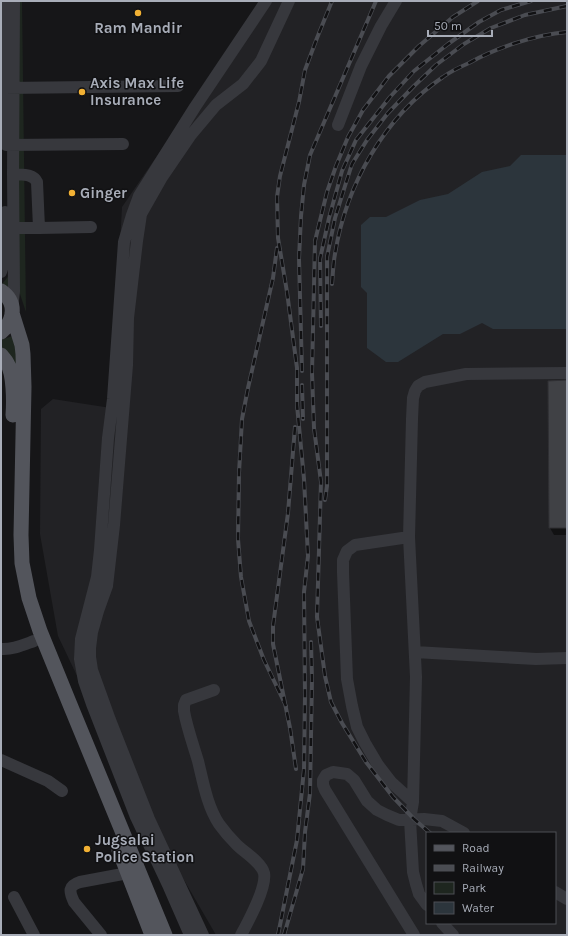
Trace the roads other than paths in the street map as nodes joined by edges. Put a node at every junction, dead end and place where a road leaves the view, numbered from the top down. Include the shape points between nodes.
1 (3, 1) edge
2 (14, 1) edge
3 (266, 1) edge
4 (289, 1) edge
5 (396, 1) edge
6 (6, 55) edge
7 (178, 86) dead end
8 (9, 88) junction
9 (338, 124) dead end
10 (123, 144) dead end
11 (9, 145) junction
12 (13, 174) junction
13 (91, 227) dead end
14 (9, 228) junction
15 (39, 228) junction
16 (130, 242) junction
17 (1, 272) edge
18 (1, 292) edge
19 (12, 312) junction
20 (1, 332) edge
21 (1, 356) edge
22 (567, 373) edge
23 (409, 537) junction
24 (86, 638) junction
25 (34, 641) junction
26 (1, 649) edge
27 (567, 649) edge
28 (415, 652) junction
29 (567, 658) edge
30 (214, 690) dead end
31 (1, 760) edge
32 (62, 791) dead end
33 (413, 802) junction
34 (410, 820) junction
35 (462, 832) edge
36 (128, 873) junction
37 (556, 893) edge
38 (14, 897) dead end
39 (567, 899) edge
40 (426, 904) edge
41 (443, 924) edge
42 (34, 935) edge
43 (101, 935) edge
44 (152, 935) edge
45 (165, 935) edge
46 (190, 935) edge
47 (203, 935) edge
48 (241, 935) edge
49 (414, 935) edge
50 (452, 935) edge

1 - 6 street
2 - 6 street
3 - 16 street via 139,196 135,204
4 - 16 street via 261,61 243,84 216,105 190,136 141,214
5 - 9 street via 361,66
6 - 8 street
7 - 8 street
8 - 11 street
10 - 11 street
11 - 12 street
11 - 14 street
12 - 14 street
12 - 15 street via 36,179
13 - 15 street
14 - 15 street
14 - 17 street
14 - 19 street via 14,291
16 - 24 street via 126,365 114,525 107,586
18 - 19 main road via 10,299
19 - 20 main road via 8,326
19 - 45 main road via 23,354 21,535 22,563 29,598 40,631
21 - 25 main road via 8,363 11,373 14,405 13,522 17,583 21,606
22 - 23 street via 466,374 425,382 418,386 413,398
23 - 28 street
23 - 33 street via 355,545 347,551 343,560 343,572 348,679 358,727 378,765 391,782
24 - 46 street via 80,659 92,704 136,817
24 - 47 street via 90,648 92,670 110,720 149,819
25 - 26 street
25 - 36 main road
27 - 29 street
28 - 29 street via 536,659
28 - 33 street
30 - 48 street via 186,700 184,711 210,807 226,833 264,873 259,895
31 - 32 street via 48,781
33 - 34 street
34 - 35 street via 442,821
34 - 40 street via 413,872 419,894
34 - 49 street via 392,818 377,810 347,774 333,772 326,775 323,780 325,790
36 - 43 street via 80,882 74,884 70,890 74,902
36 - 44 main road
37 - 39 street
38 - 42 street
41 - 50 street

